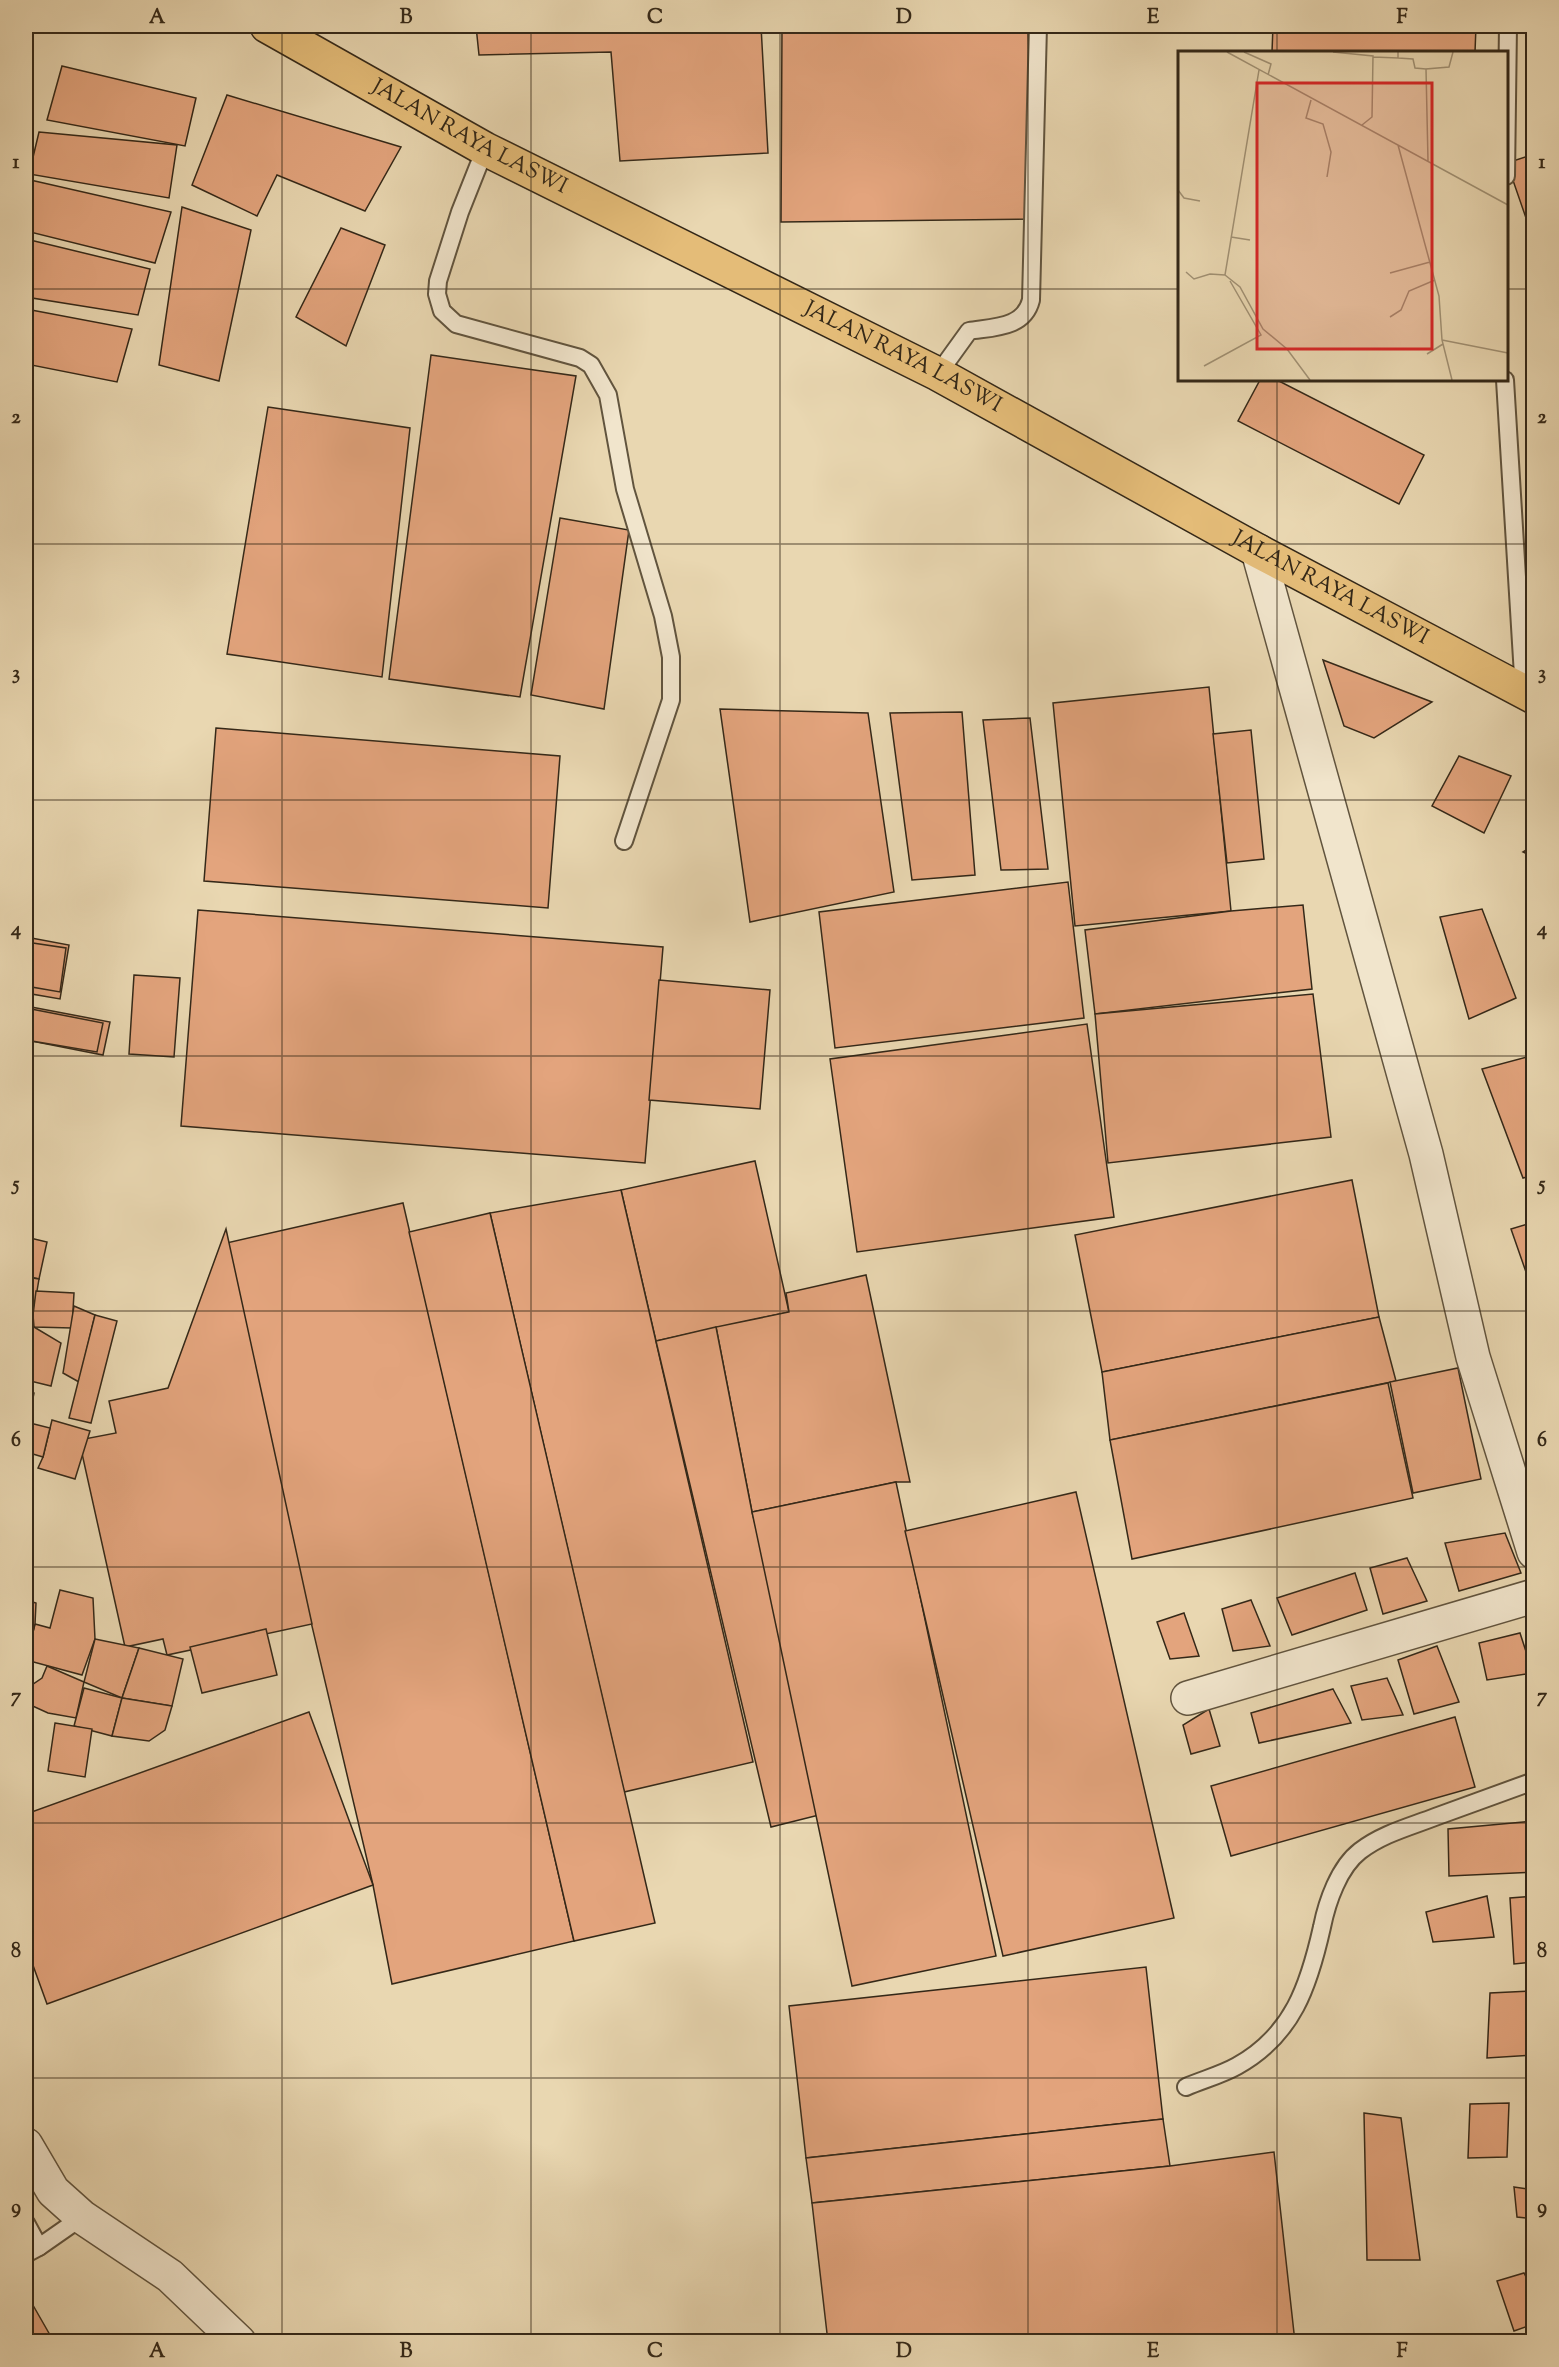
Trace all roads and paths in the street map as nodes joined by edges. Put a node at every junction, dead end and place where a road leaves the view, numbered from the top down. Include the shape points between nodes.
1 (267, 26) edge
2 (1038, 26) edge
3 (1508, 26) edge
4 (1508, 51) edge
5 (485, 149) junction
6 (938, 374) junction
7 (1505, 381) edge
8 (1258, 551) junction
9 (1528, 694) edge
10 (624, 841) dead end
11 (1533, 1552) edge
12 (1533, 1596) edge
13 (1188, 1698) dead end
14 (1533, 1781) edge
15 (1186, 2087) dead end
16 (26, 2145) edge
17 (82, 2217) junction
18 (26, 2223) edge
19 (32, 2251) edge
20 (239, 2342) edge

1 - 5 main road, JALAN RAYA LASWI
2 - 6 lane via 1029,309 1015,322 969,332
3 - 4 lane
5 - 6 main road, JALAN RAYA LASWI
5 - 10 lane via 438,281 442,311 456,324 580,357 591,365 608,395 625,489 663,616 670,657 671,700
6 - 8 main road, JALAN RAYA LASWI
7 - 9 lane
8 - 9 main road, JALAN RAYA LASWI
8 - 11 street via 1425,1154 1473,1357
12 - 13 street
14 - 15 lane via 1388,1834 1359,1852 1338,1880 1326,1907 1311,1972 1287,2021 1264,2046 1237,2066
16 - 17 street via 53,2191
17 - 19 lane
17 - 20 street via 170,2276
18 - 19 lane

